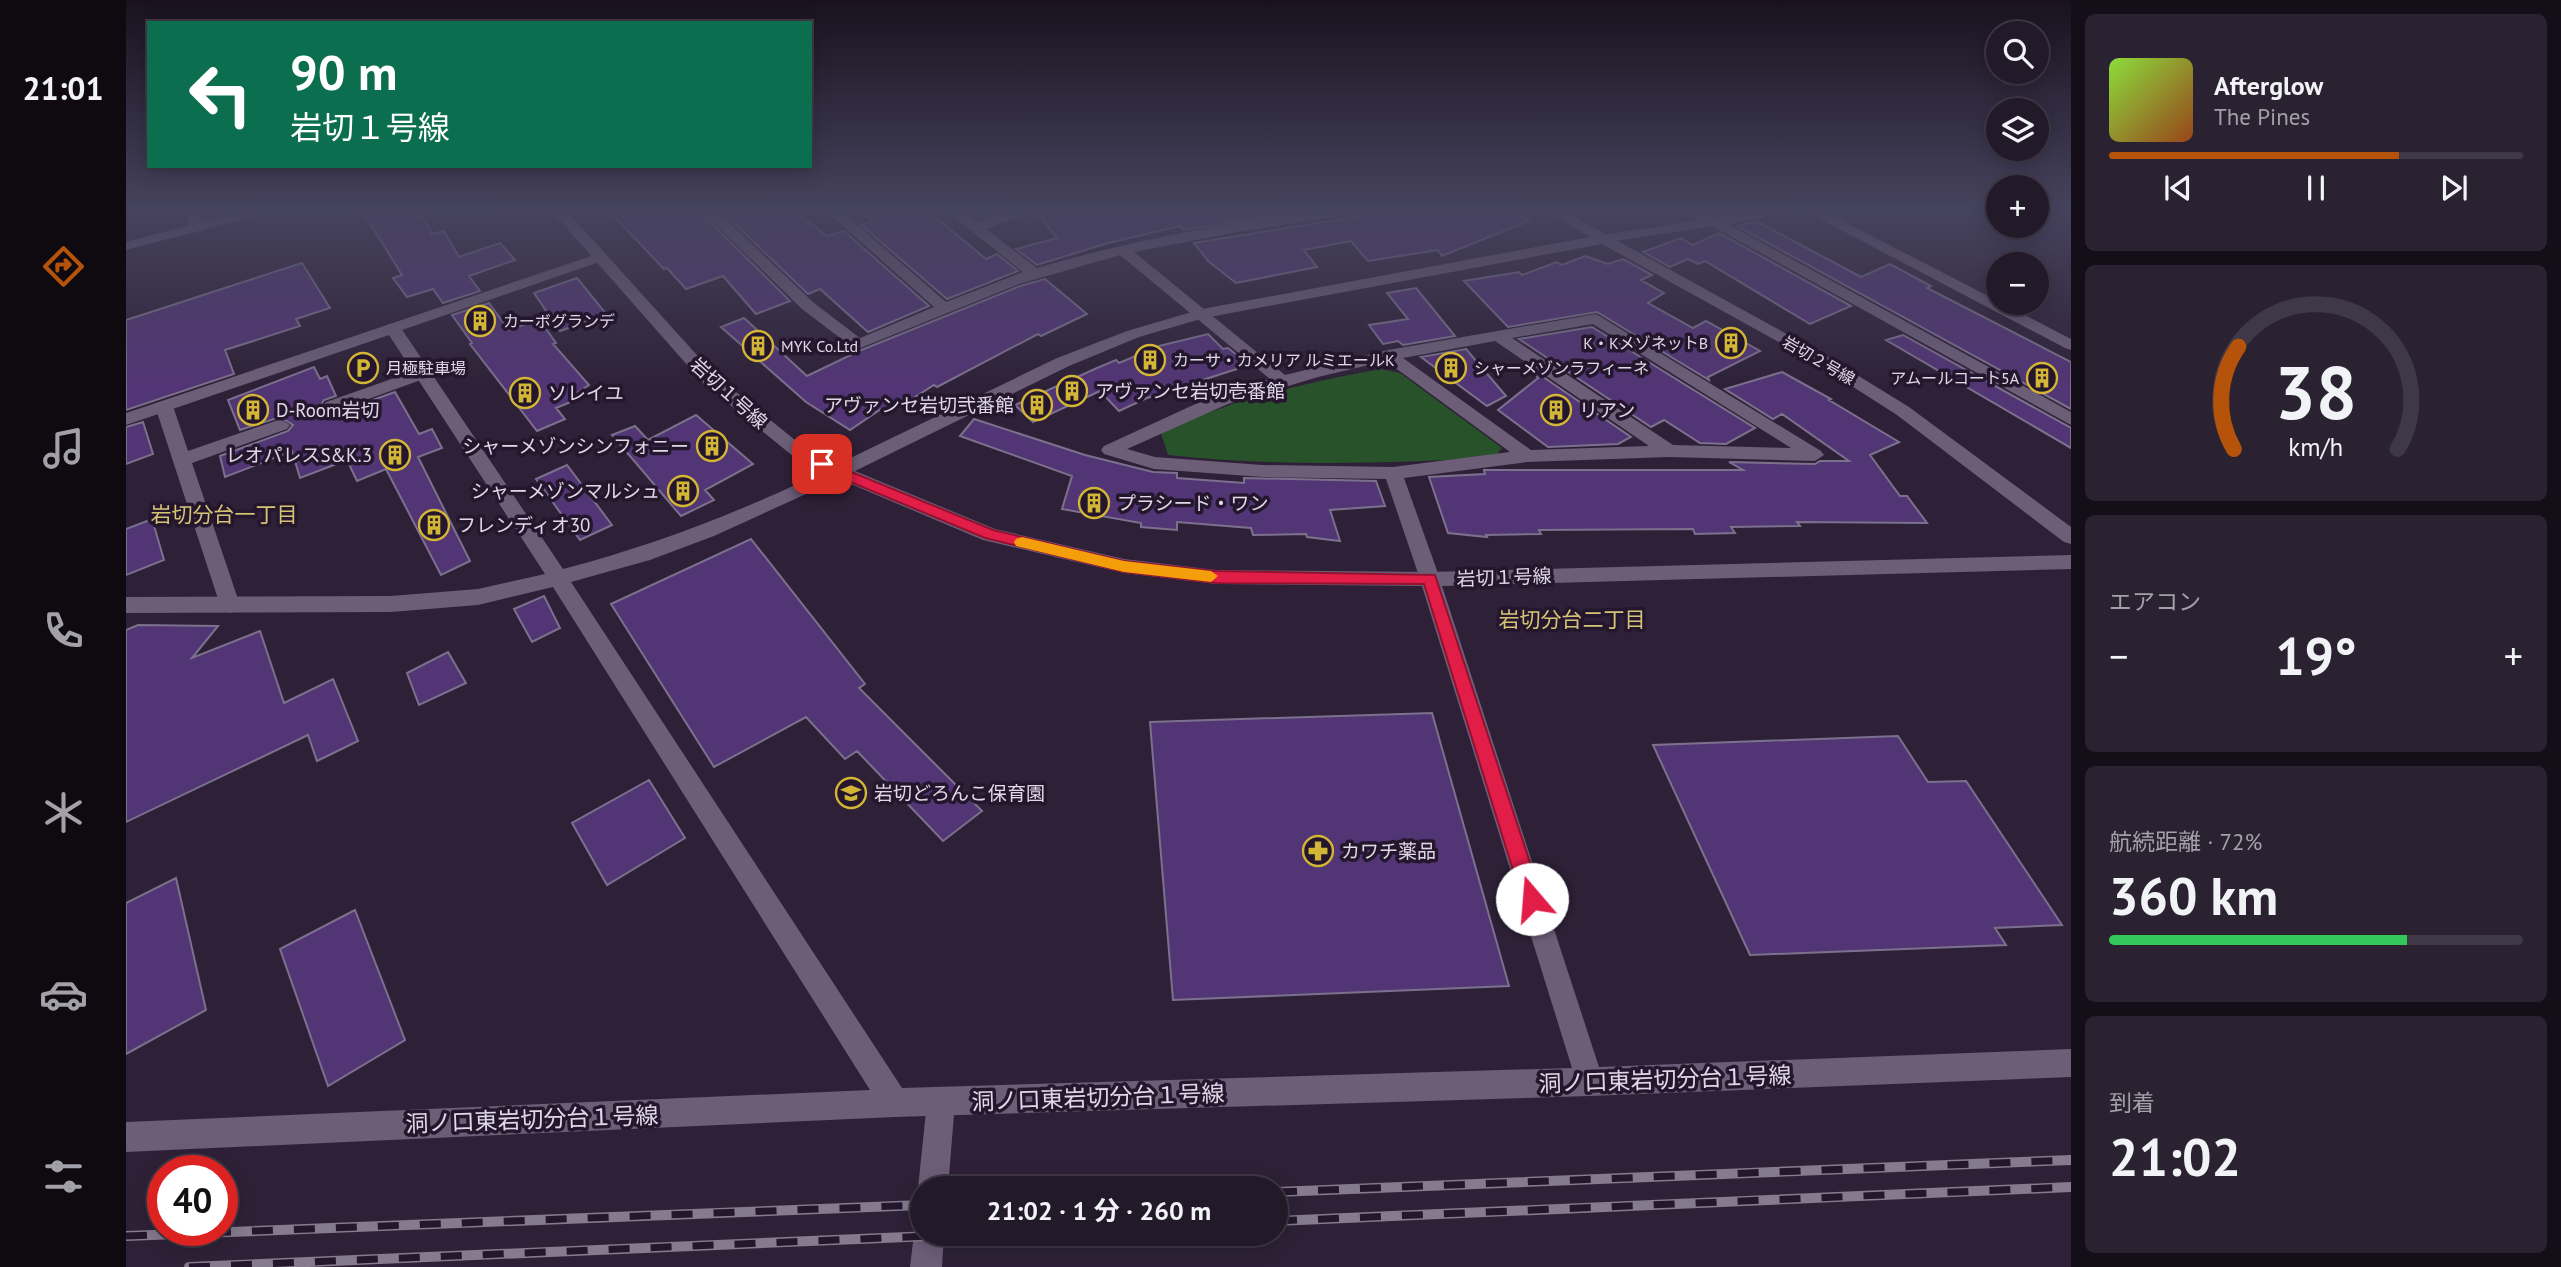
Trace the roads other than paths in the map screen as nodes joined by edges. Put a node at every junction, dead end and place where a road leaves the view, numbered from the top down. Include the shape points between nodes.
1 (568, 268) edge
2 (610, 268) edge
3 (769, 268) edge
4 (898, 268) edge
5 (1027, 268) edge
6 (1056, 268) edge
7 (1145, 268) edge
8 (1447, 268) edge
9 (1655, 268) edge
10 (1798, 268) edge
11 (1923, 268) edge
12 (1035, 274) junction
13 (945, 309) junction
14 (1202, 314) junction
15 (393, 328) junction
16 (1498, 336) junction
17 (2071, 345) edge
18 (1388, 355) junction
19 (423, 373) junction
20 (1282, 381) junction
21 (164, 406) junction
22 (332, 407) dead end
23 (126, 419) edge
24 (2071, 419) edge
25 (281, 425) dead end
26 (1670, 451) junction
27 (1527, 456) junction
28 (182, 460) junction
29 (839, 472) junction
30 (1393, 473) junction
31 (2071, 537) edge
32 (2071, 562) edge
33 (558, 578) junction
34 (1430, 579) junction
35 (126, 605) edge
36 (230, 605) junction
37 (2071, 1063) edge
38 (1590, 1082) junction
39 (941, 1102) junction
40 (895, 1103) junction
41 (126, 1137) edge
42 (934, 1176) edge
43 (928, 1246) edge
44 (926, 1267) edge

1 - 15 street
2 - 29 street, 岩切１号線 via 709,379 805,457
3 - 13 street via 858,344
4 - 13 street
5 - 12 street
6 - 12 street
7 - 14 street
8 - 14 street
9 - 31 street, 岩切２号線 via 1903,411
10 - 24 street
11 - 17 street
12 - 13 street
14 - 20 street
14 - 29 street via 1133,334 1063,362
15 - 19 street
15 - 21 street
16 - 18 street
16 - 26 street
16 - 26 street via 1596,319 1815,456
18 - 20 street
18 - 27 street
19 - 22 street
19 - 33 street
20 - 30 street via 1219,401 1110,450 1154,463
21 - 23 street
21 - 28 street
25 - 28 street
26 - 27 street
27 - 30 street
28 - 36 street
29 - 33 street via 707,531 643,555
29 - 34 street, 岩切１号線 via 990,535 1124,566 1216,577
30 - 34 street
32 - 34 street, 岩切１号線
33 - 36 street via 478,597 403,603
33 - 40 street
34 - 38 street
35 - 36 street
37 - 38 street, 洞ノ口東岩切分台１号線
38 - 39 street, 洞ノ口東岩切分台１号線
39 - 40 street, 洞ノ口東岩切分台１号線
39 - 42 street
40 - 41 street, 洞ノ口東岩切分台１号線
43 - 44 street

